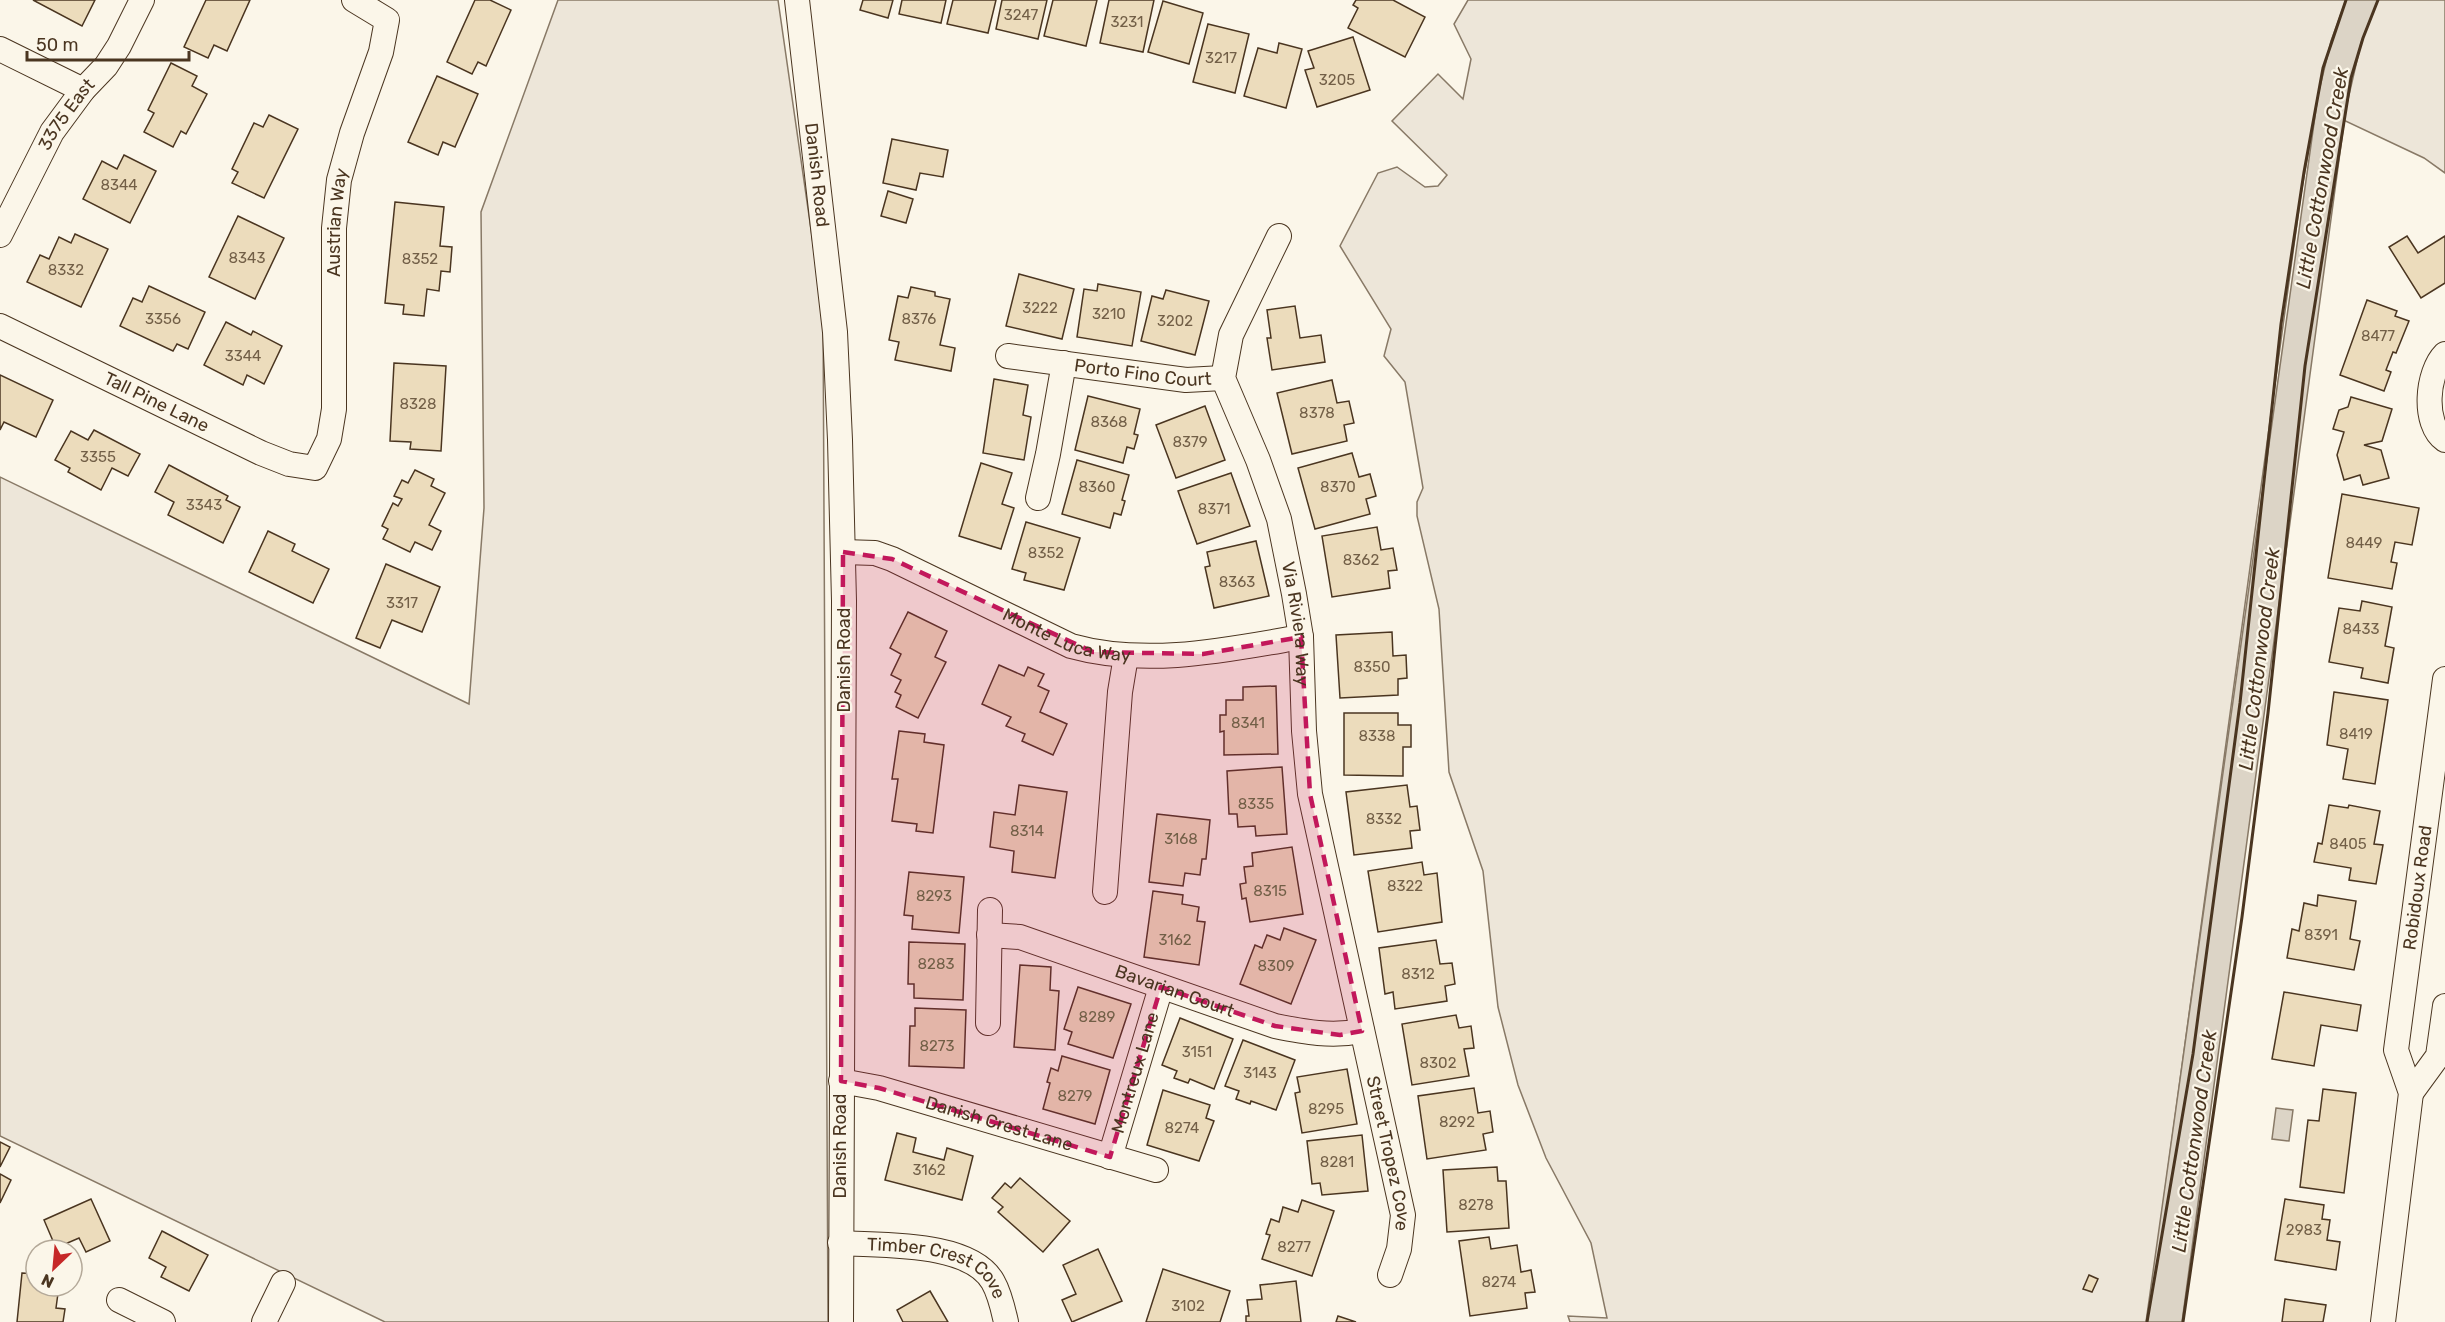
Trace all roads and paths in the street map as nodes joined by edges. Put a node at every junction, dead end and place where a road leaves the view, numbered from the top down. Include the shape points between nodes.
1 (142, 0) edge
2 (354, 0) edge
3 (797, 0) edge
4 (0, 49) edge
5 (83, 90) junction
6 (0, 235) edge
7 (1279, 236) dead end
8 (0, 326) edge
9 (2445, 354) edge
10 (1008, 356) dead end
11 (1064, 363) junction
12 (1222, 378) junction
13 (2445, 440) edge
14 (315, 468) joint
15 (1038, 498) dead end
16 (843, 552) junction
17 (1301, 637) junction
18 (1126, 656) junction
19 (2445, 679) edge
20 (1105, 892) dead end
21 (990, 910) dead end
22 (989, 935) junction
23 (1161, 987) junction
24 (2445, 1006) edge
25 (988, 1023) dead end
26 (1362, 1031) junction
27 (841, 1081) junction
28 (2411, 1094) junction
29 (1110, 1157) junction
30 (1156, 1170) dead end
31 (840, 1243) junction
32 (1390, 1275) dead end
33 (283, 1283) dead end
34 (119, 1300) dead end
35 (163, 1322) edge
36 (264, 1322) edge
37 (841, 1322) edge
38 (1006, 1322) edge
39 (2383, 1322) edge

1 - 5 street, 3375 East via 106,66
2 - 14 street, Austrian Way via 387,20 381,52 339,180 334,228 334,409 329,439
3 - 16 street, Danish Road via 835,332
4 - 5 street
5 - 6 street, 3375 East via 52,132
7 - 12 street via 1232,334
8 - 14 street, Tall Pine Lane via 261,453 289,464
9 - 13 street via 2434,371 2429,409 2432,423
10 - 11 street, Porto Fino Court
11 - 12 street, Porto Fino Court via 1186,380
11 - 15 street, Porto Fino Court
12 - 17 street, Via Riviera Way via 1279,519
16 - 18 street, Monte Luca Way via 875,553 892,559 1071,646
16 - 27 street, Danish Road
17 - 18 street, Monte Luca Way via 1203,654
17 - 26 street, Via Riviera Way via 1310,794
18 - 20 street
19 - 28 street, Robidoux Road via 2396,1050
21 - 22 street
22 - 23 street, Bavarian Court via 1020,937
22 - 25 street
23 - 26 street, Bavarian Court via 1286,1028 1340,1035
23 - 29 street, Montreux Lane
24 - 28 street, Robidoux Road via 2439,1056
26 - 32 street, Street Tropez Cove via 1403,1215 1399,1249
27 - 29 street, Danish Crest Lane via 879,1088
27 - 31 street, Danish Road
28 - 39 street, Robidoux Road
29 - 30 street, Danish Crest Lane
31 - 37 street, Danish Road
31 - 38 street, Timber Crest Cove via 914,1248 953,1254 975,1263 993,1280
33 - 36 street
34 - 35 street

